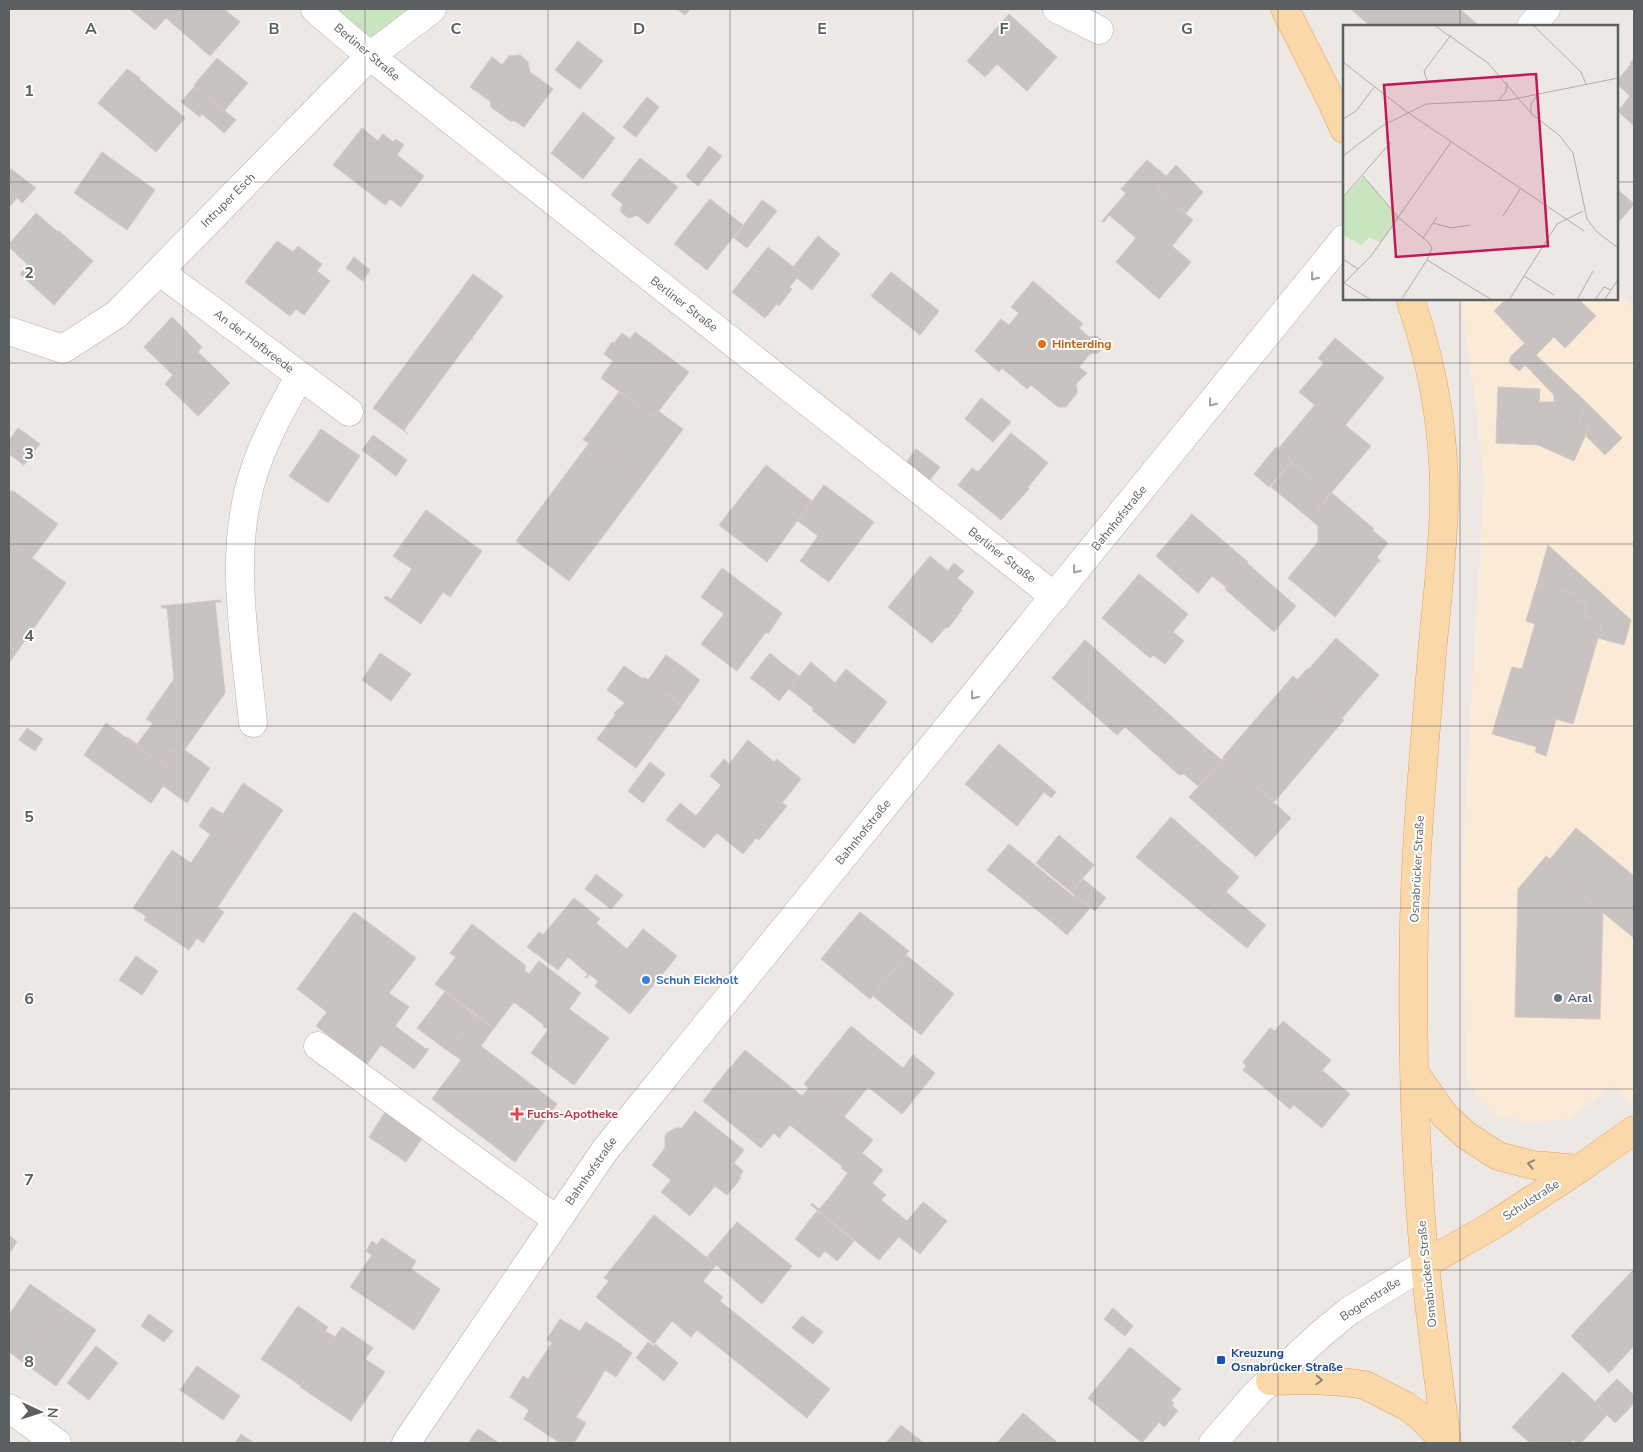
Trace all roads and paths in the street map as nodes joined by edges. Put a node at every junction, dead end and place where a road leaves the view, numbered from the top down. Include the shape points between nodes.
1 (315, 9) edge
2 (432, 9) edge
3 (1057, 9) edge
4 (1285, 9) edge
5 (1546, 9) edge
6 (1531, 25) edge
7 (1099, 30) dead end
8 (370, 56) junction
9 (1343, 127) edge
10 (1343, 240) edge
11 (159, 271) junction
12 (1410, 300) edge
13 (9, 331) edge
14 (300, 376) junction
15 (349, 412) dead end
16 (1054, 597) junction
17 (253, 723) dead end
18 (318, 1046) dead end
19 (1414, 1072) junction
20 (1634, 1130) edge
21 (1579, 1169) junction
22 (557, 1220) junction
23 (1425, 1264) junction
24 (1270, 1381) junction
25 (9, 1408) edge
26 (57, 1443) edge
27 (406, 1443) edge
28 (1213, 1443) edge
29 (1447, 1443) edge

1 - 8 street, Berliner Straße
2 - 8 street, Intruper Esch
3 - 7 street
4 - 9 main road
5 - 6 street
8 - 11 street, Intruper Esch
8 - 16 street, Berliner Straße
10 -> 16 street, Bahnhofstraße
11 - 13 street, Intruper Esch via 117,314 64,349
11 - 14 street, An der Hofbreede
12 - 19 main road, Osnabrücker Straße via 1434,389 1443,464 1444,515 1419,813 1414,923
14 - 15 street, An der Hofbreede
14 - 17 street via 272,425 255,470 240,544 240,596
16 -> 22 street, Bahnhofstraße via 605,1150
18 - 22 street
21 -> 19 main road via 1533,1165 1498,1156 1445,1116
19 - 23 main road, Osnabrücker Straße
20 - 21 main road, Schulstraße
21 - 23 main road, Schulstraße via 1495,1224
22 - 27 street, Bahnhofstraße
23 - 24 street, Bogenstraße via 1349,1311
23 - 29 main road, Osnabrücker Straße
24 - 28 street, Bogenstraße
24 -> 29 main road via 1314,1380 1365,1385 1413,1411
25 - 26 street

